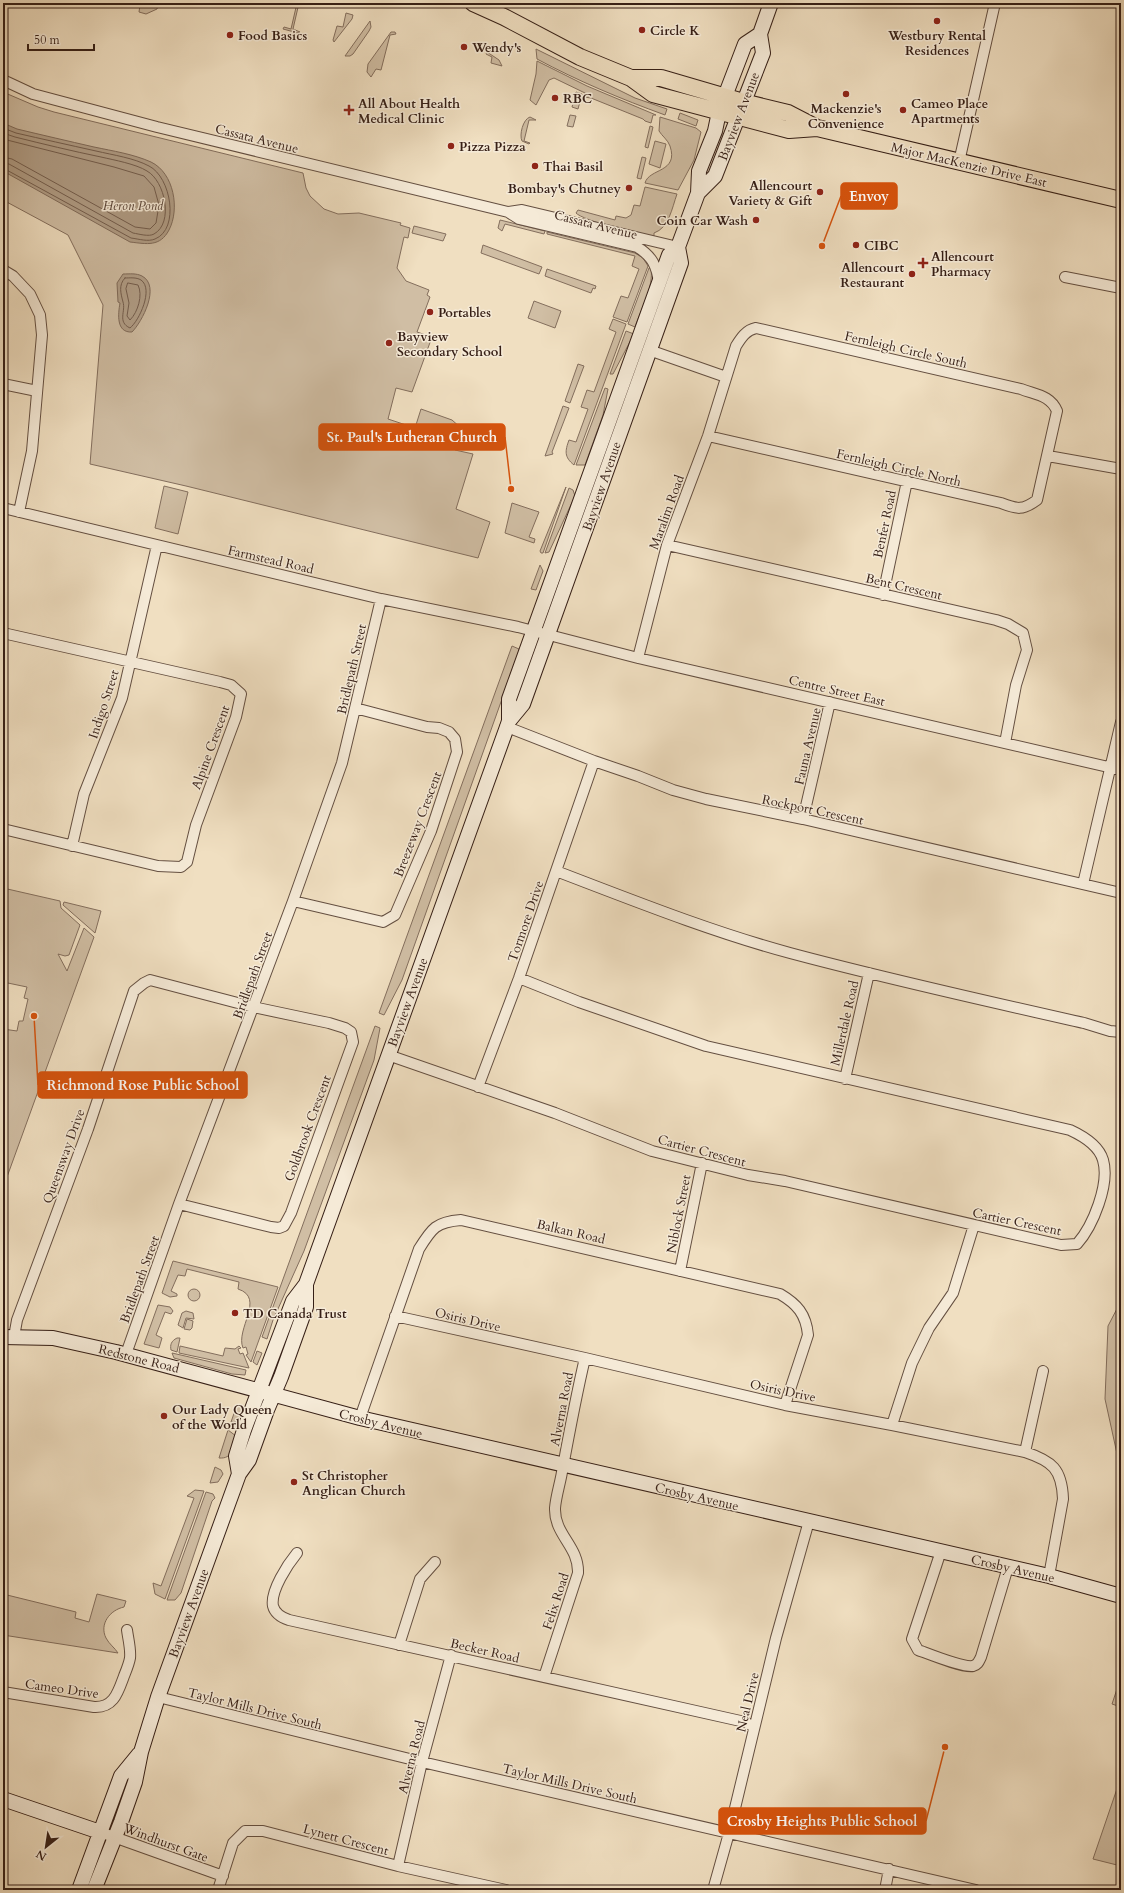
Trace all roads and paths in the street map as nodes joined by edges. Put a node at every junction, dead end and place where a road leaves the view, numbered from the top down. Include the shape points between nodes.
1 (473, 3) edge
2 (488, 3) edge
3 (771, 3) edge
4 (995, 3) edge
5 (504, 17) junction
6 (760, 34) junction
7 (3, 80) edge
8 (722, 104) junction
9 (740, 110) junction
10 (959, 162) junction
11 (698, 193) junction
12 (1121, 200) edge
13 (508, 212) junction
14 (678, 247) junction
15 (3, 270) edge
16 (1065, 277) dead end
17 (658, 283) junction
18 (1121, 288) edge
19 (649, 350) junction
20 (726, 377) junction
21 (3, 384) edge
22 (37, 391) junction
23 (708, 436) junction
24 (1048, 456) junction
25 (1121, 469) edge
26 (907, 482) junction
27 (3, 508) edge
28 (19, 512) junction
29 (157, 545) junction
30 (667, 545) junction
31 (883, 595) junction
32 (381, 599) junction
33 (533, 631) junction
34 (3, 635) edge
35 (548, 635) junction
36 (638, 658) junction
37 (130, 661) junction
38 (830, 702) junction
39 (356, 708) junction
40 (1121, 722) edge
41 (508, 724) junction
42 (1005, 742) junction
43 (594, 761) junction
44 (1116, 769) edge
45 (803, 819) junction
46 (3, 829) edge
47 (72, 846) junction
48 (556, 871) junction
49 (1083, 884) junction
50 (1121, 893) edge
51 (293, 902) junction
52 (869, 973) junction
53 (519, 978) junction
54 (253, 1007) junction
55 (1121, 1032) edge
56 (388, 1055) junction
57 (845, 1079) junction
58 (478, 1087) junction
59 (702, 1163) junction
60 (179, 1204) junction
61 (974, 1225) junction
62 (680, 1271) junction
63 (306, 1284) junction
64 (396, 1316) junction
65 (9, 1337) edge
66 (126, 1354) junction
67 (584, 1358) junction
68 (1043, 1371) dead end
69 (259, 1391) junction
70 (273, 1395) junction
71 (785, 1405) junction
72 (360, 1418) junction
73 (892, 1425) junction
74 (1025, 1452) junction
75 (564, 1466) junction
76 (238, 1474) junction
77 (809, 1521) junction
78 (941, 1551) junction
79 (297, 1553) dead end
80 (435, 1562) dead end
81 (1008, 1567) junction
82 (1049, 1576) junction
83 (1121, 1596) edge
84 (128, 1630) dead end
85 (399, 1645) junction
86 (452, 1655) junction
87 (544, 1677) junction
88 (3, 1692) edge
89 (158, 1697) junction
90 (754, 1727) junction
91 (141, 1752) junction
92 (422, 1762) junction
93 (3, 1799) edge
94 (100, 1832) junction
95 (729, 1833) junction
96 (114, 1838) junction
97 (398, 1866) junction
98 (889, 1870) junction
99 (223, 1876) junction
100 (79, 1890) edge
101 (94, 1890) edge
102 (218, 1890) edge
103 (506, 1890) edge
104 (713, 1890) edge
105 (885, 1890) edge
106 (976, 1890) edge

1 - 5 main road, Major MacKenzie Drive East
2 - 5 main road, Major MacKenzie Drive East
3 - 6 main road, Bayview Avenue
4 - 10 street
5 - 8 main road, Major MacKenzie Drive East via 580,57 631,78 653,94
6 - 8 main road, Bayview Avenue via 745,44
6 - 9 main road, Bayview Avenue via 763,53
7 - 13 street, Cassata Avenue via 33,94 76,106
8 - 9 main road, Major MacKenzie Drive East
8 - 11 main road, Bayview Avenue via 715,131 699,171
9 - 10 main road, Major MacKenzie Drive East via 789,130 817,128
9 - 11 main road, Bayview Avenue via 715,176
10 - 12 main road, Major MacKenzie Drive East
11 - 14 main road, Bayview Avenue
13 - 14 street, Cassata Avenue via 522,210
13 - 17 street, Cassata Avenue via 519,219 637,247 651,258 656,267
14 - 17 main road, Bayview Avenue via 668,255
14 - 19 main road, Bayview Avenue via 681,263
15 - 22 street via 25,288 40,315 42,334
16 - 18 street
17 - 33 main road, Bayview Avenue
19 - 20 street
19 - 35 main road, Bayview Avenue
20 - 23 street, Maralim Road
20 - 24 street, Fernleigh Circle South via 738,342 745,333 756,328 1021,389 1049,399 1057,410
21 - 22 street
22 - 28 street via 32,451
23 - 26 street, Fernleigh Circle North
23 - 30 street, Maralim Road
24 - 25 street
24 - 26 street, Fernleigh Circle North via 1037,500 1018,509
26 - 31 street, Benfer Road
27 - 28 street, Farmstead Road
28 - 29 street, Farmstead Road
29 - 32 street, Farmstead Road
29 - 37 street, Indigo Street
30 - 31 street, Bent Crescent
30 - 36 street, Maralim Road
31 - 42 street, Bent Crescent via 996,620 1023,633 1027,650 1016,685
32 - 33 street, Farmstead Road
32 - 39 street, Bridlepath Street
33 - 35 street, Farmstead Road
33 - 41 main road, Bayview Avenue via 509,699
34 - 37 street, Alpine Crescent
35 - 36 street, Centre Street East
35 - 41 main road, Bayview Avenue via 523,704
36 - 38 street, Centre Street East
37 - 47 street, Indigo Street via 122,698 84,794
37 - 47 street, Alpine Crescent via 231,685 241,694 236,716 196,825 187,862 181,867 158,866
38 - 42 street, Centre Street East
38 - 45 street, Fauna Avenue
39 - 51 street, Bridlepath Street via 342,763
39 - 51 street, Breezeway Crescent via 449,732 457,745 453,767 431,831 395,916 384,922
40 - 44 street
41 - 43 street, Rockport Crescent
41 - 56 main road, Bayview Avenue
42 - 44 street, Centre Street East
43 - 45 street, Rockport Crescent via 673,790
43 - 48 street, Tormore Drive
44 - 49 street
45 - 49 street, Rockport Crescent
46 - 47 street, Alpine Crescent
48 - 52 street via 752,941
48 - 53 street, Tormore Drive
49 - 50 street, Rockport Crescent
51 - 54 street, Bridlepath Street
52 - 55 street
52 - 57 street, Millerdale Road
53 - 57 street, Cartier Crescent via 692,1042
53 - 58 street, Tormore Drive
54 - 60 street, Bridlepath Street
54 - 60 street, Goldbrook Crescent via 329,1023 345,1028 352,1036 353,1042 291,1213 284,1226 279,1228
54 - 65 street, Queensway Drive via 150,980 134,991 88,1129
56 - 58 street, Cartier Crescent
56 - 63 main road, Bayview Avenue
57 - 61 street, Cartier Crescent via 1070,1130 1091,1143 1103,1159 1105,1171 1098,1207 1086,1234 1077,1244 1061,1245
58 - 59 street, Cartier Crescent via 652,1151
59 - 61 street, Cartier Crescent
59 - 62 street, Niblock Street
60 - 66 street, Bridlepath Street
61 - 73 street via 953,1293 929,1328 912,1363
62 - 64 street, Balkan Road via 475,1222 450,1221 434,1227 419,1249
62 - 71 street, Balkan Road via 780,1294 800,1309 807,1324 808,1335
63 - 69 main road, Bayview Avenue via 293,1301
63 - 70 main road, Bayview Avenue via 306,1307
64 - 67 street, Osiris Drive
64 - 72 street, Balkan Road
65 - 66 main road, Redstone Road via 52,1338
66 - 69 main road, Redstone Road
67 - 71 street, Osiris Drive
67 - 75 street, Alverna Road
68 - 74 street
69 - 70 main road, Redstone Road
69 - 76 main road, Bayview Avenue via 236,1456
70 - 72 main road, Crosby Avenue
70 - 76 main road, Bayview Avenue via 249,1460
71 - 73 street, Osiris Drive
72 - 75 main road, Crosby Avenue
73 - 74 street, Osiris Drive
74 - 82 street, Osiris Drive via 1050,1463 1057,1470 1063,1489
75 - 77 main road, Crosby Avenue
75 - 87 street, Felix Road via 555,1508 558,1528 575,1554 578,1573
76 - 89 main road, Bayview Avenue
77 - 78 main road, Crosby Avenue
77 - 90 street, Neal Drive
78 - 81 main road, Crosby Avenue
78 - 81 street via 912,1639 918,1650 959,1664 971,1666 977,1664 982,1657
79 - 85 street, Becker Road via 287,1565 275,1593 273,1606 282,1617
80 - 85 street via 420,1579
81 - 82 main road, Crosby Avenue
82 - 83 main road, Crosby Avenue
84 - 88 street, Cameo Drive via 130,1658 115,1699 103,1707
85 - 86 street, Becker Road
86 - 87 street, Becker Road
86 - 92 street, Alverna Road
87 - 90 street, Becker Road via 745,1722
89 - 91 main road, Bayview Avenue
89 - 92 street, Taylor Mills Drive South
90 - 95 street, Neal Drive
91 - 94 main road, Bayview Avenue via 121,1776
91 - 96 main road, Bayview Avenue via 135,1782
92 - 95 street, Taylor Mills Drive South
92 - 97 street, Alverna Road
93 - 94 main road
94 - 96 street, Windhurst Gate
94 - 100 main road, Bayview Avenue
95 - 98 street, Taylor Mills Drive South
95 - 104 street, Neal Drive
96 - 99 street, Windhurst Gate
96 - 101 main road, Bayview Avenue
97 - 99 street, Lynett Crescent via 263,1831 245,1831 233,1844
97 - 103 street, Lynett Crescent
98 - 105 street
98 - 106 street, Taylor Mills Drive South
99 - 102 street, Lynett Crescent

